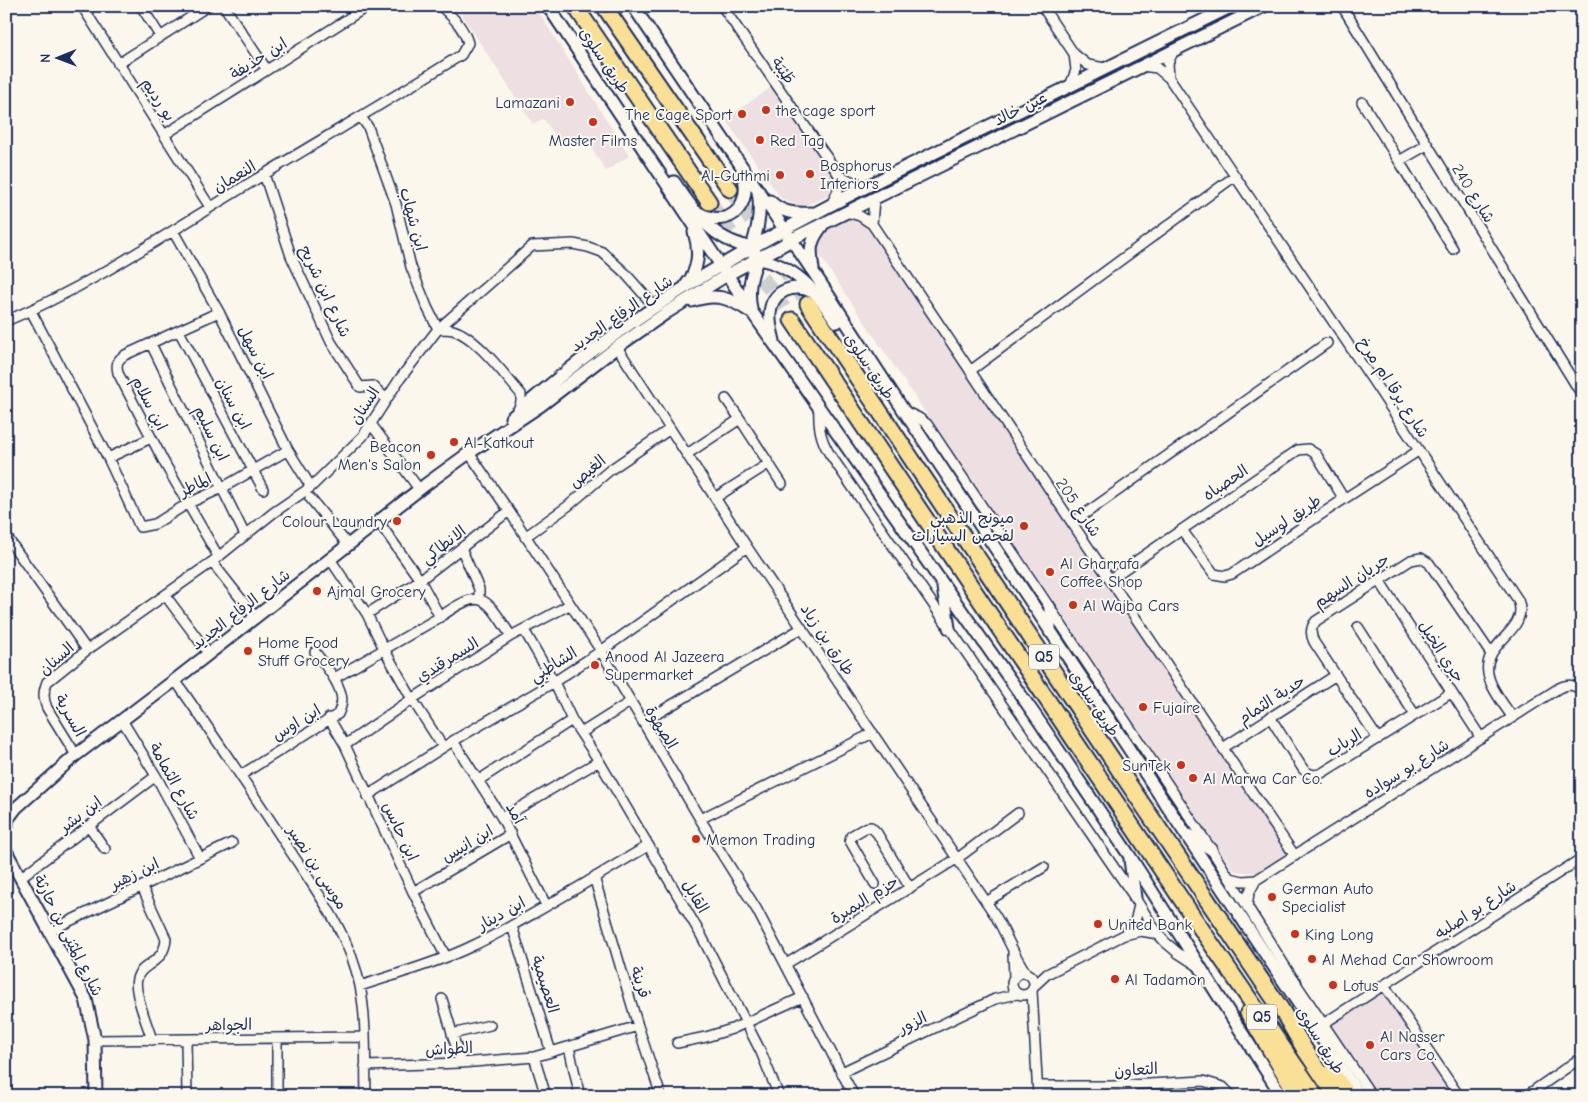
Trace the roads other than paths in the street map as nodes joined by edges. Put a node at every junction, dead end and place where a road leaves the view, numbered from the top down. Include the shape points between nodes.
1 (82, 6) edge
2 (141, 6) edge
3 (208, 6) edge
4 (224, 6) edge
5 (368, 6) edge
6 (441, 6) edge
7 (548, 6) edge
8 (575, 6) edge
9 (604, 6) edge
10 (633, 6) edge
11 (722, 6) edge
12 (1042, 6) edge
13 (1232, 6) edge
14 (1264, 6) edge
15 (1342, 6) edge
16 (160, 36) junction
17 (1174, 50) junction
18 (1074, 54) junction
19 (118, 64) junction
20 (1142, 66) junction
21 (1105, 68) junction
22 (267, 70) junction
23 (1169, 78) junction
24 (1070, 86) junction
25 (1362, 102) dead end
26 (361, 117) junction
27 (164, 135) junction
28 (1427, 144) junction
29 (739, 161) junction
30 (1399, 161) junction
31 (264, 174) junction
32 (839, 175) junction
33 (1235, 176) junction
34 (868, 186) junction
35 (757, 187) junction
36 (730, 189) tunnel mouth
37 (874, 199) junction
38 (709, 202) tunnel mouth
39 (832, 205) junction
40 (210, 207) junction
41 (817, 212) junction
42 (846, 212) junction
43 (692, 215) junction
44 (872, 224) junction
45 (823, 225) junction
46 (784, 229) junction
47 (173, 232) junction
48 (792, 240) junction
49 (1452, 249) dead end
50 (755, 253) junction
51 (720, 265) junction
52 (814, 273) junction
53 (727, 275) junction
54 (681, 290) junction
55 (812, 298) junction
56 (654, 306) junction
57 (676, 306) junction
58 (31, 311) junction
59 (219, 312) junction
60 (754, 315) junction
61 (792, 320) tunnel mouth
62 (6, 321) edge
63 (438, 329) junction
64 (179, 331) junction
65 (1327, 343) dead end
66 (151, 344) junction
67 (617, 347) junction
68 (776, 347) junction
69 (970, 371) junction
70 (521, 394) junction
71 (537, 395) junction
72 (1582, 395) edge
73 (386, 399) junction
74 (726, 399) dead end
75 (819, 407) junction
76 (904, 411) junction
77 (516, 413) junction
78 (740, 419) junction
79 (371, 424) junction
80 (670, 429) junction
81 (151, 438) junction
82 (488, 440) junction
83 (288, 450) junction
84 (1418, 451) junction
85 (469, 453) junction
86 (687, 454) junction
87 (108, 458) junction
88 (768, 464) junction
89 (253, 469) junction
90 (782, 484) dead end
91 (311, 487) junction
92 (222, 488) junction
93 (263, 489) dead end
94 (419, 490) junction
95 (310, 498) dead end
96 (715, 498) junction
97 (1344, 498) junction
98 (187, 504) junction
99 (509, 511) junction
100 (378, 521) junction
101 (1072, 523) junction
102 (1182, 530) junction
103 (245, 535) junction
104 (6, 536) edge
105 (525, 537) junction
106 (348, 544) junction
107 (747, 547) junction
108 (461, 548) junction
109 (215, 559) junction
110 (330, 559) junction
111 (1110, 579) junction
112 (420, 580) junction
113 (1379, 580) junction
114 (942, 583) junction
115 (165, 595) junction
116 (479, 599) junction
117 (569, 604) junction
118 (1050, 608) junction
119 (367, 614) junction
120 (440, 617) junction
121 (256, 618) junction
122 (1358, 627) dead end
123 (802, 628) junction
124 (949, 628) junction
125 (524, 630) junction
126 (1050, 632) junction
127 (511, 636) junction
128 (384, 649) junction
129 (88, 650) junction
130 (315, 652) dead end
131 (601, 652) junction
132 (209, 654) junction
133 (1491, 654) junction
134 (1336, 675) junction
135 (175, 680) junction
136 (335, 680) junction
137 (554, 682) junction
138 (44, 690) joint
139 (1582, 690) edge
140 (1451, 693) junction
141 (412, 699) junction
142 (630, 702) junction
143 (1415, 715) junction
144 (1270, 717) junction
145 (329, 718) junction
146 (1513, 718) junction
147 (122, 720) junction
148 (572, 720) junction
149 (643, 722) junction
150 (581, 733) junction
151 (873, 734) junction
152 (1480, 738) junction
153 (1378, 739) junction
154 (453, 741) junction
155 (345, 745) junction
156 (443, 747) junction
157 (1223, 748) junction
158 (76, 755) junction
159 (598, 761) junction
160 (241, 775) junction
161 (156, 776) junction
162 (479, 780) junction
163 (367, 796) junction
164 (11, 809) edge
165 (1018, 813) dead end
166 (502, 818) junction
167 (700, 820) junction
168 (90, 826) junction
169 (7, 829) edge
170 (1184, 832) junction
171 (511, 834) junction
172 (232, 843) dead end
173 (648, 846) junction
174 (1211, 848) junction
175 (7, 850) edge
176 (105, 850) dead end
177 (1129, 855) junction
178 (1295, 856) junction
179 (200, 858) junction
180 (958, 858) junction
181 (1582, 858) edge
182 (1044, 867) dead end
183 (21, 877) junction
184 (594, 877) junction
185 (1230, 878) junction
186 (1256, 880) junction
187 (875, 884) dead end
188 (142, 886) junction
189 (910, 888) junction
190 (413, 892) junction
191 (986, 902) junction
192 (1137, 902) junction
193 (546, 905) junction
194 (1248, 908) junction
195 (512, 926) junction
196 (49, 931) junction
197 (1158, 934) junction
198 (1124, 935) junction
199 (1208, 939) junction
200 (1013, 950) junction
201 (446, 957) junction
202 (786, 964) junction
203 (1201, 968) junction
204 (1047, 974) junction
205 (1028, 975) junction
206 (1013, 979) junction
207 (1295, 982) junction
208 (1384, 985) junction
209 (360, 986) junction
210 (1033, 989) junction
211 (1019, 994) junction
212 (803, 997) junction
213 (442, 998) dead end
214 (995, 999) junction
215 (1301, 1007) junction
216 (1281, 1008) junction
217 (1032, 1012) junction
218 (747, 1022) junction
219 (1323, 1024) junction
220 (490, 1025) dead end
221 (638, 1026) junction
222 (452, 1034) junction
223 (364, 1037) junction
224 (277, 1038) junction
225 (95, 1040) junction
226 (152, 1040) junction
227 (186, 1040) junction
228 (677, 1043) dead end
229 (569, 1047) junction
230 (552, 1052) junction
231 (534, 1057) junction
232 (1582, 1057) edge
233 (460, 1063) junction
234 (365, 1066) junction
235 (842, 1072) junction
236 (1038, 1086) junction
237 (578, 1088) dead end
238 (96, 1096) edge
239 (187, 1096) edge
240 (277, 1096) edge
241 (366, 1096) edge
242 (546, 1096) edge
243 (661, 1096) edge
244 (778, 1096) edge
245 (854, 1096) edge
246 (1038, 1096) edge
247 (1232, 1096) edge
248 (1282, 1096) edge
249 (1298, 1096) edge
250 (1316, 1096) edge
251 (1336, 1096) edge
252 (1349, 1096) edge
253 (1360, 1096) edge
254 (1372, 1096) edge
255 (1458, 1096) edge
256 (1526, 1096) edge

1 - 19 street, بو رديم
2 - 16 street
3 - 16 street
4 - 22 street
5 - 22 street, ابن حذيفة
6 - 26 street, النعمان via 463,29 468,43 460,55
7 - 43 main road, طريق سلوى via 653,163 664,169
8 - 38 highway, طريق سلوى
9 - 36 highway, طريق سلوى
10 - 29 main road, طريق سلوى
11 - 32 street, طَيْبَة
12 - 18 street
13 - 21 main road, عين خالد
14 - 17 main road, عين خالد
15 - 28 street, شارع 240
16 - 19 street
17 - 20 main road, عين خالد
17 - 23 street via 1168,63
18 - 21 street via 1088,64
18 - 24 street via 1076,70
19 - 27 street, بو رديم
20 - 23 street, شارع برقا ام مرخ via 1157,68
20 - 37 main road, عين خالد
21 - 24 main road, عين خالد
22 - 27 street, ابن حذيفة
23 - 33 street, شارع برقا ام مرخ
24 - 34 main road, عين خالد
25 - 30 street
26 - 31 street, النعمان
26 - 63 street, ابن شهاب via 368,127 396,204 411,267
27 - 40 street, بو رديم
28 - 30 street
28 - 72 street, شارع 240
29 - 35 main road, طريق سلوى
29 - 43 main road via 746,184 741,207 723,219
30 - 49 street
31 - 40 street, النعمان
31 - 73 street, شارع ابن شريح via 291,256 332,342 360,386 373,386
32 - 34 street
32 - 39 street via 838,191
33 - 69 street
33 - 84 street, شارع برقا ام مرخ
34 - 39 main road, عين خالد
35 - 41 main road via 780,209
35 - 46 main road, طريق سلوى
35 - 50 main road via 760,206
37 - 42 main road, عين خالد
37 - 44 street
39 - 41 main road, عين خالد
40 - 47 street, النعمان
41 - 46 main road, عين خالد
42 - 44 street
42 - 45 main road, عين خالد
43 - 50 main road via 714,233
43 - 51 main road
43 - 54 main road via 698,260 693,274
44 - 69 street, شارع 205
45 - 48 main road, عين خالد
45 - 52 main road via 811,243
46 - 48 main road, طريق سلوى
46 - 50 main road, شارع الرفاع الجديد
47 - 58 street, النعمان
47 - 59 street, ابن سهل
48 - 50 main road, شارع الرفاع الجديد
48 - 52 main road, طريق سلوى
50 - 51 main road, شارع الرفاع الجديد
50 - 53 main road, شارع الرفاع الجديد
50 - 55 main road via 795,274
50 - 60 main road via 749,286
51 - 53 main road
51 - 54 main road, شارع الرفاع الجديد
52 - 76 main road, طريق سلوى
53 - 57 main road, شارع الرفاع الجديد
53 - 60 main road
54 - 56 main road, شارع الرفاع الجديد
55 - 68 main road via 800,287 776,296 770,319
55 - 76 main road via 829,310 880,386
55 - 216 highway, طريق سلوى / Q5 via 1122,775
56 - 63 street, السنان via 602,252 572,244 532,246
56 - 71 main road, شارع الرفاع الجديد
57 - 60 main road via 704,298 724,297
57 - 67 main road, شارع الرفاع الجديد
58 - 62 street, النعمان
58 - 87 street
59 - 64 street, ابن سلام
59 - 83 street, ابن سهل
60 - 68 main road
61 - 199 highway, Q5
63 - 70 street via 453,330 466,336
63 - 73 street, السنان
64 - 66 street, ابن سلام
64 - 89 street, ابن سنان
65 - 101 street
66 - 81 street, ابن سلام via 118,359 116,366
66 - 92 street, ابن سليم
67 - 80 street, طارق بن زياد
67 - 82 main road, شارع الرفاع الجديد via 540,406
68 - 75 main road
69 - 101 street, شارع 205
70 - 71 street
70 - 77 street
71 - 77 main road, شارع الرفاع الجديد
73 - 79 street, السنان
74 - 78 street
75 - 114 main road
75 - 124 street via 819,431 829,453
76 - 118 street, طريق سلوى via 927,424
76 - 126 main road, طريق سلوى
77 - 82 main road, شارع الرفاع الجديد
78 - 86 street
78 - 88 street
79 - 91 street, السنان
79 - 94 street
80 - 86 street, طارق بن زياد
80 - 105 street, الغيص via 610,470
81 - 87 street
81 - 98 street, ابن سلام
82 - 85 main road, شارع الرفاع الجديد
83 - 89 street, الماطر
83 - 91 street, ابن سهل
84 - 97 street, طريق لوسيل
84 - 133 street, شارع برقا ام مرخ via 1521,607 1517,623
85 - 94 main road, شارع الرفاع الجديد
85 - 99 street, الصهوة
86 - 96 street, طارق بن زياد
87 - 98 street, الماطر via 140,527 155,524
88 - 90 street
88 - 96 street
89 - 92 street, الماطر
89 - 93 street, ابن سنان
91 - 103 street, السنان
92 - 98 street, الماطر
92 - 103 street, ابن سليم
94 - 100 main road, شارع الرفاع الجديد
95 - 106 street
96 - 107 street, طارق بن زياد
97 - 102 street, طريق لوسيل via 1225,576 1210,570
97 - 102 street, الحصباه via 1316,454 1303,449
98 - 109 street, ابن سلام
99 - 105 street, الصهوة
99 - 108 street, الانطاكي
100 - 106 main road, شارع الرفاع الجديد
100 - 112 street
101 - 111 street, شارع 205
102 - 111 street, الحصباه
103 - 109 street, السنان
104 - 129 street
105 - 117 street, الصهوة
106 - 110 main road, شارع الرفاع الجديد
107 - 123 street, طارق بن زياد
107 - 131 street, الشاطبي
108 - 112 street, الانطاكي
108 - 116 street via 479,588
109 - 115 street, السنان
109 - 121 street, ابن سلام
110 - 119 street
110 - 121 main road, شارع الرفاع الجديد
111 - 157 street, شارع 205
112 - 119 street, الانطاكي
112 - 120 street
113 - 133 street, جريان السهم via 1410,560 1426,560
113 - 134 street, جريان السهم via 1312,625 1311,636
113 - 140 street, جري الخيل
114 - 124 main road
114 - 177 main road
115 - 129 street, السنان
115 - 132 street
116 - 120 street via 462,602
116 - 127 street via 492,607
117 - 125 street, السمرقندي
117 - 131 street, الصهوة
118 - 126 main road
118 - 174 street, طريق سلوى
119 - 128 street
120 - 128 street
121 - 132 main road, شارع الرفاع الجديد
122 - 143 street
123 - 149 street
123 - 151 street, طارق بن زياد
124 - 192 street
125 - 127 street, السمرقندي
125 - 137 street, القابل
126 - 170 main road, طريق سلوى
127 - 141 street, السمرقندي
128 - 136 street
128 - 141 street
129 - 138 street, السنان via 47,682
130 - 136 street
131 - 137 street, الشاطبي
131 - 142 street, الصهوة
132 - 135 main road, شارع الرفاع الجديد
133 - 146 street via 1489,679
134 - 144 street, حدبة الثمام
134 - 153 street, جريان السهم
135 - 147 main road, شارع الرفاع الجديد
135 - 160 street, موسى بن نصير
136 - 145 street, ابن اوس via 342,694 342,706 338,714
137 - 148 street, القابل
137 - 154 street, الشاطبي
138 - 158 street, السـرية via 47,708
139 - 146 street, شارع بو سواده via 1565,685
140 - 143 street, الرباب
140 - 152 street, جري الخيل
141 - 155 street, السمرقندي
141 - 156 street
142 - 149 street, الصهوة
142 - 150 street
143 - 153 street, الرباب
144 - 153 street, الرباب via 1303,769 1311,775 1322,773
144 - 157 street, حدبة الثمام
145 - 155 street, ابن حابس
145 - 160 street, ابن اوس
146 - 152 street, شارع بو سواده
147 - 158 main road, شارع الرفاع الجديد
147 - 161 street, شارع الثمامة
148 - 150 street, القابل
148 - 162 street
149 - 167 street, الصهوة
150 - 159 street, القابل
151 - 167 street
151 - 180 street, طارق بن زياد
152 - 178 street, شارع بو سواده
154 - 156 street, الشاطبي
154 - 162 street, آمد
155 - 163 street, ابن حابس
156 - 163 street, الشاطبي
157 - 178 street, شارع 205
158 - 164 main road, شارع الرفاع الجديد
159 - 166 street, ابن انيس
159 - 173 street, القابل
160 - 209 street, موسى بن نصير via 336,924
161 - 168 street, ابن بشر
161 - 179 street, شارع الثمامة
162 - 166 street, آمد
163 - 190 street, ابن حابس
164 - 169 main road, شارع الرفاع الجديد
165 - 180 street, حزم البمبرة
166 - 171 street, آمد
167 - 202 street, الصهوة via 757,910
168 - 176 street
168 - 183 street, ابن بشر
170 - 174 main road
170 - 215 main road, طريق سلوى
171 - 190 street, ابن انيس
171 - 193 street, آمد
172 - 179 street, ابن زهير
173 - 184 street, ابن دينار
173 - 218 street, القابل via 701,935
174 - 185 street, طريق سلوى
175 - 183 main road, شارع المثنى بن حارثة
177 - 192 main road
177 - 203 main road
178 - 186 street, شارع بو سواده
179 - 188 street, ابن زهير
180 - 189 street, حزم البمبرة
180 - 191 street, طارق بن زياد
181 - 208 street, شارع بو اصلبه
182 - 191 street
183 - 196 main road, شارع المثنى بن حارثة
184 - 193 street, ابن دينار
184 - 221 street, قرينة
185 - 186 street
185 - 194 street, طريق سلوى
186 - 194 street via 1249,893
187 - 189 street via 850,841 851,836 871,827 878,833
188 - 196 street, ابن زهير
188 - 226 street via 166,939 162,954 137,978 136,990
189 - 202 street, حزم البمبرة
190 - 201 street, ابن حابس
191 - 200 street, طارق بن زياد via 1002,925
192 - 197 street
192 - 198 street via 1135,922
193 - 195 street, ابن دينار
194 - 207 street, طريق سلوى
195 - 201 street, ابن دينار
195 - 230 street, العصيمية
196 - 225 main road, شارع المثنى بن حارثة via 86,999
197 - 198 street
197 - 203 street via 1171,948
198 - 204 street
199 - 249 highway
199 - 250 highway, Q5
200 - 205 street, طارق بن زياد
200 - 206 street, طارق بن زياد
201 - 209 street, ابن دينار
202 - 212 street, الصهوة
203 - 248 main road
204 - 205 street
204 - 210 street
205 - 206 street via 1019,974
205 - 210 street via 1033,980
206 - 211 street via 1013,988
206 - 214 street, الزور
207 - 215 main road
207 - 219 street, طريق سلوى
208 - 219 street, شارع بو اصلبه
208 - 255 street
209 - 223 street, موسى بن نصير
210 - 211 street via 1027,994
210 - 217 street
211 - 214 street, الزور
211 - 217 street
212 - 218 street
212 - 235 street, الصهوة
213 - 222 street
214 - 235 street, الزور
215 - 253 main road, طريق سلوى
216 - 251 highway, طريق سلوى / Q5
216 - 252 highway
217 - 236 street
218 - 228 street
218 - 244 street, القابل
219 - 254 street, طريق سلوى
220 - 222 street
221 - 229 street, الطواش
221 - 243 street, قرينة
222 - 233 street
223 - 224 street, الجواهر
223 - 234 street, موسى بن نصير
224 - 227 street, الجواهر
224 - 240 street
225 - 226 street, الجواهر
225 - 238 main road, شارع المثنى بن حارثة
226 - 227 street, الجواهر
227 - 239 street
229 - 230 street, الطواش
229 - 237 street
230 - 231 street, الطواش
231 - 233 street, الطواش
231 - 242 street
232 - 256 street
233 - 234 street, الطواش
234 - 241 street, موسى بن نصير
235 - 245 street, الصهوة
236 - 246 street
236 - 247 street, التعاون via 1203,1081 1223,1087

